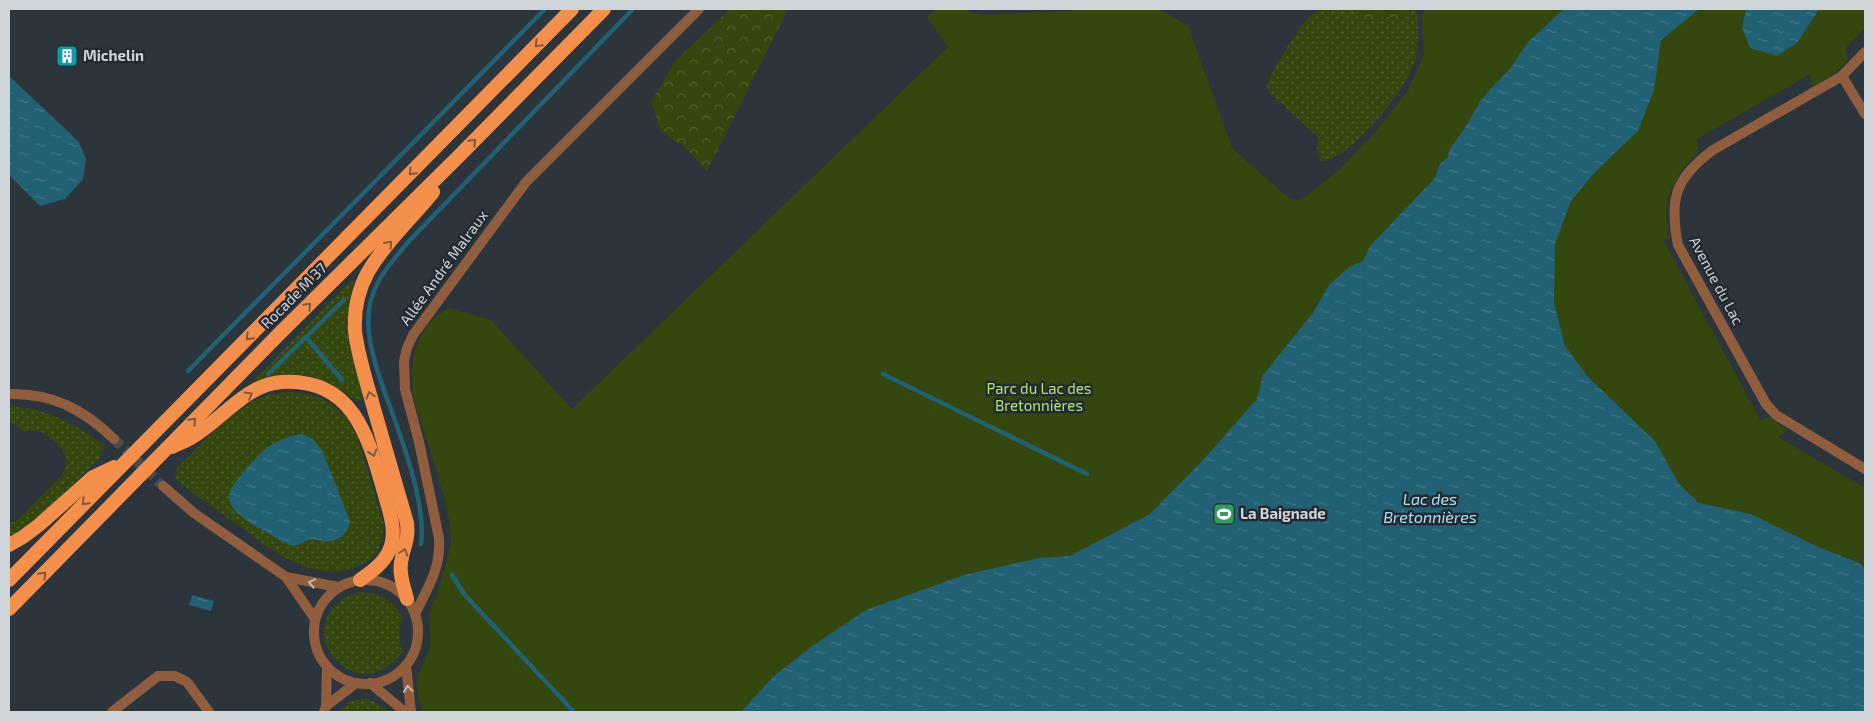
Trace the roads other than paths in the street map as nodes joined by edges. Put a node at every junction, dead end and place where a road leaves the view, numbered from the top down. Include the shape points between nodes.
1 (572, 9) edge
2 (604, 9) edge
3 (699, 9) edge
4 (1865, 52) edge
5 (1842, 76) junction
6 (1865, 114) edge
7 (459, 156) junction
8 (9, 394) edge
9 (114, 439) tunnel mouth
10 (165, 450) junction
11 (124, 462) junction
12 (1865, 468) edge
13 (163, 486) tunnel mouth
14 (9, 545) edge
15 (286, 577) junction
16 (9, 580) edge
17 (360, 580) junction
18 (338, 587) junction
19 (407, 599) junction
20 (9, 610) edge
21 (415, 614) junction
22 (315, 619) junction
23 (406, 665) junction
24 (327, 666) junction
25 (356, 683) junction
26 (370, 684) junction
27 (325, 709) edge
28 (112, 712) edge
29 (209, 712) edge
30 (405, 712) edge
31 (411, 712) edge

1 -> 11 highway, Rocade M 37
7 -> 2 highway, Rocade M 37
3 - 21 street, Allée André Malraux via 526,182 421,322 410,342 404,362 405,388 440,552 437,570
4 - 5 street, Avenue du Lac
5 - 6 street
5 - 12 street, Avenue du Lac via 1713,150 1698,162 1686,174 1679,189 1674,221 1678,245 1766,404 1776,415
10 -> 7 highway, Rocade M 37
19 -> 7 highway via 401,570 408,540 407,523 358,346 356,304 378,257
8 - 9 street via 54,400 87,416
10 -> 17 highway via 191,438 236,402 268,385 297,382 337,396 354,414 372,448 393,528 392,542 385,557
20 -> 10 highway, Rocade M 37
11 - 14 highway via 93,477 23,538
11 -> 16 highway, Rocade M 37
13 - 15 street via 194,513
18 -> 15 street
15 - 22 street
17 - 18 street
17 - 19 street via 378,580 394,587
18 - 22 street via 324,601
19 - 21 street
21 - 23 street via 417,643
22 - 24 street via 314,636 318,652
23 - 26 street via 390,678
31 -> 23 street
24 - 25 street via 339,677
24 - 27 street
25 - 26 street
25 - 27 street
26 - 30 street
28 - 29 street via 158,676 174,676 187,682

